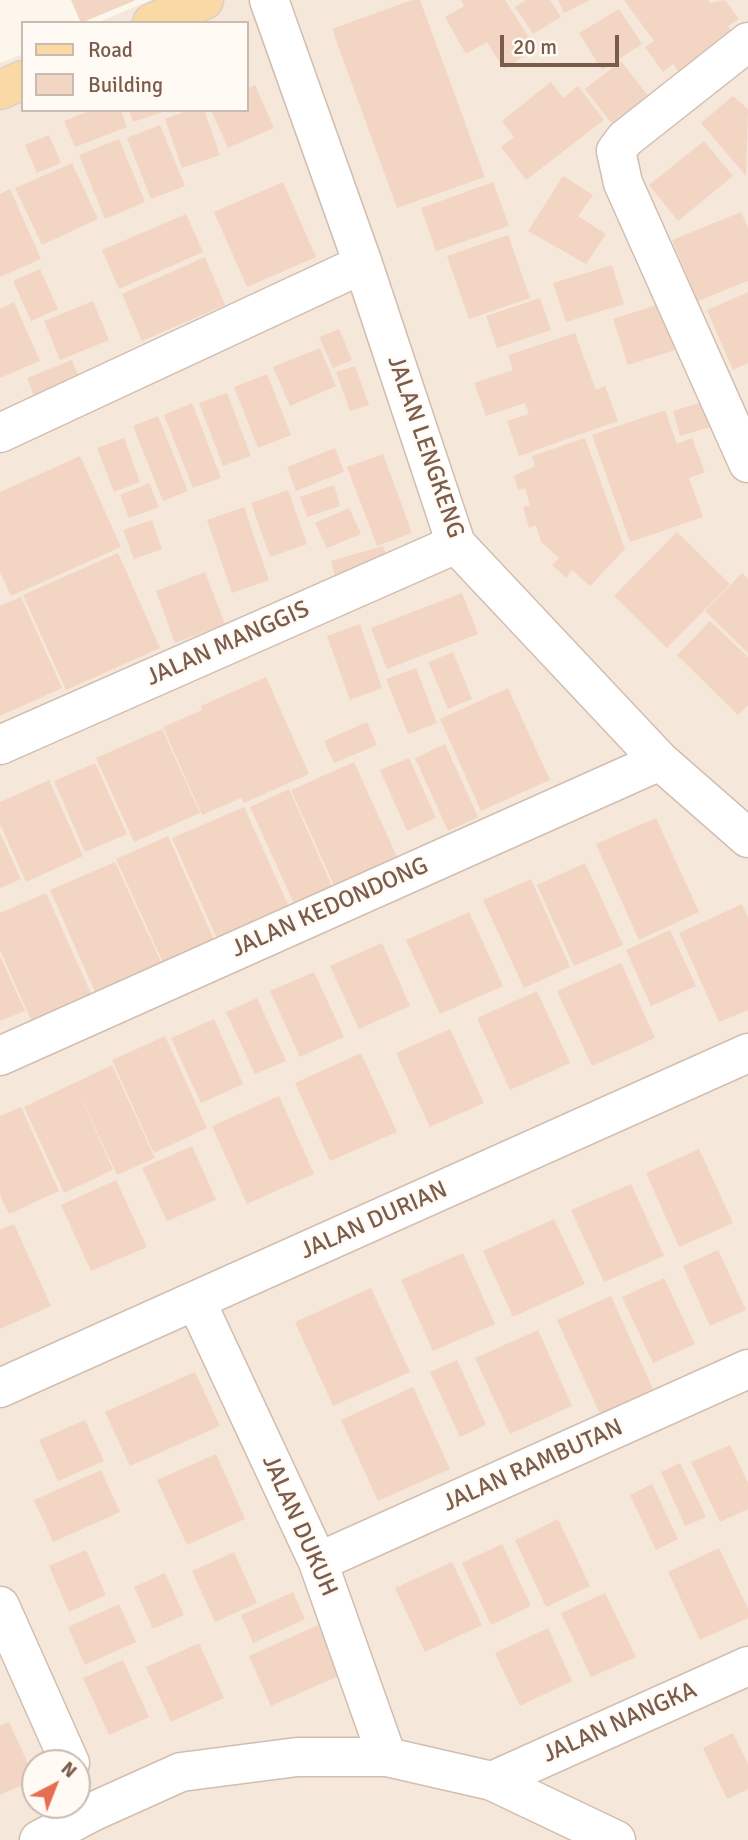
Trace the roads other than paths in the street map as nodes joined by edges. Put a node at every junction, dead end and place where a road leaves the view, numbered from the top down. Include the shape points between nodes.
1 (204, 0) edge
2 (269, 0) edge
3 (157, 21) edge
4 (748, 42) edge
5 (21, 81) edge
6 (0, 90) edge
7 (363, 264) junction
8 (0, 433) edge
9 (748, 463) edge
10 (456, 544) junction
11 (0, 745) edge
12 (660, 761) junction
13 (748, 838) edge
14 (748, 1054) edge
15 (0, 1056) edge
16 (196, 1301) junction
17 (748, 1369) edge
18 (0, 1388) edge
19 (318, 1562) junction
20 (0, 1606) edge
21 (748, 1667) edge
22 (64, 1749) edge
23 (387, 1756) junction
24 (492, 1780) junction
25 (91, 1794) edge
26 (60, 1819) edge
27 (39, 1840) edge
28 (616, 1840) edge

1 - 3 main road
2 - 7 street, JALAN LENGKENG
4 - 9 street via 625,138 616,151 623,183
5 - 6 main road
7 - 8 street
7 - 10 street, JALAN LENGKENG
10 - 11 street, JALAN MANGGIS
10 - 12 street, JALAN LENGKENG
12 - 13 street, JALAN LENGKENG
12 - 15 street, JALAN KEDONDONG
14 - 16 street, JALAN DURIAN
16 - 18 street, JALAN DURIAN
16 - 19 street, JALAN DUKUH
17 - 19 street, JALAN RAMBUTAN
19 - 23 street, JALAN DUKUH
20 - 22 street
21 - 24 street, JALAN NANGKA
23 - 24 street
23 - 25 street via 297,1756 181,1772
24 - 28 street
26 - 27 street

